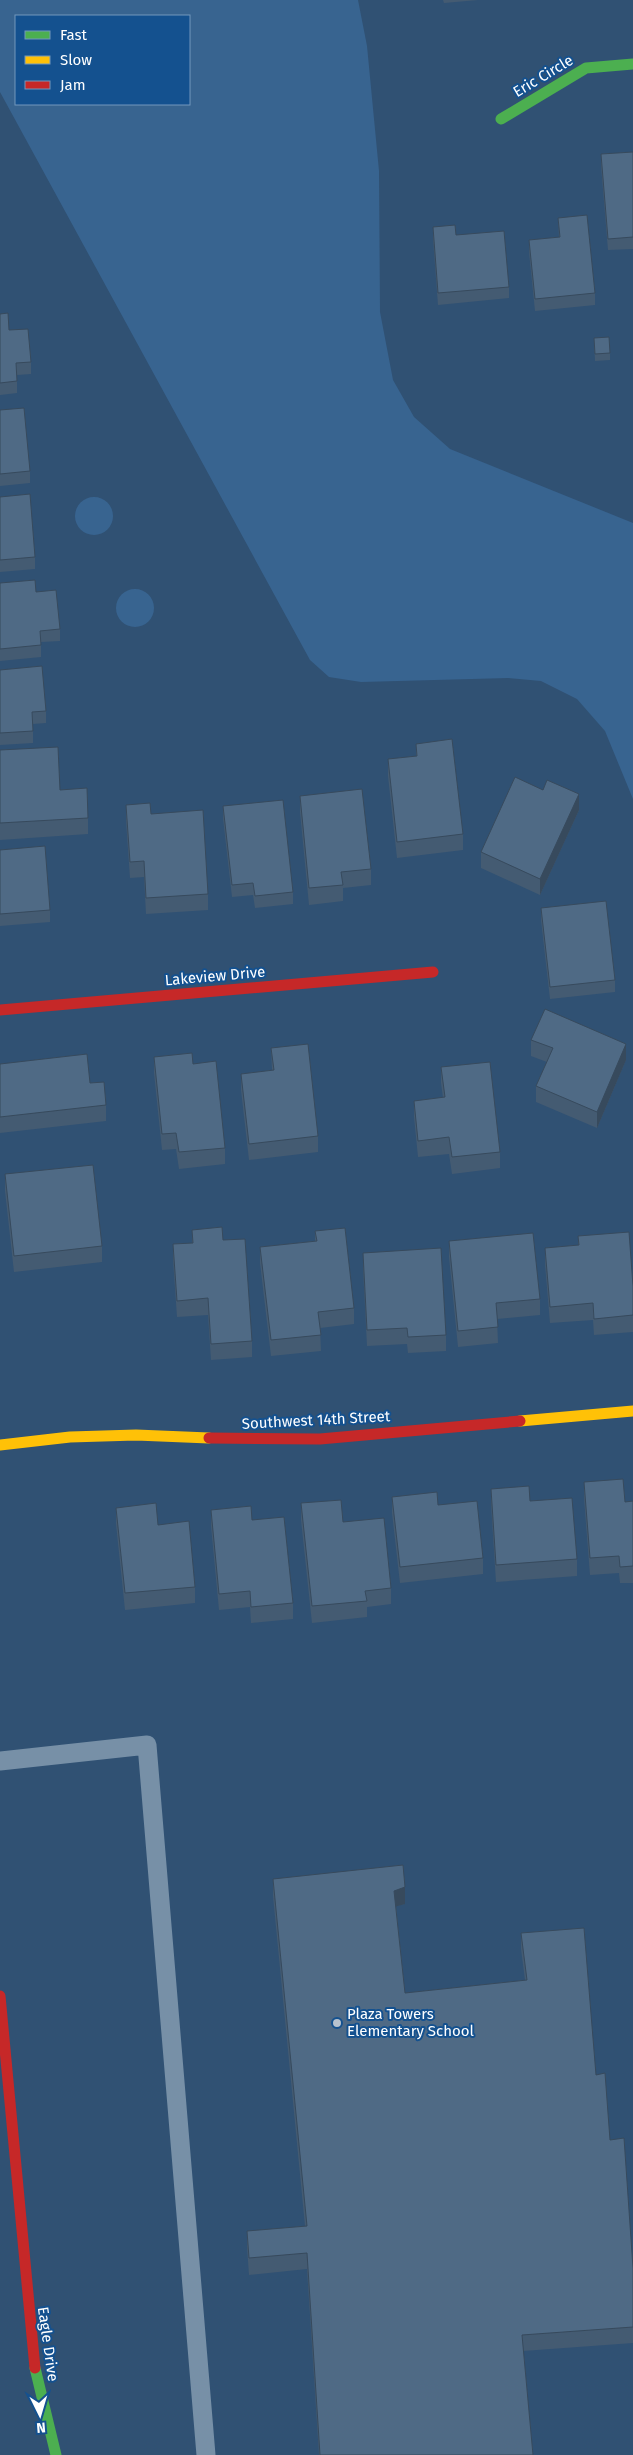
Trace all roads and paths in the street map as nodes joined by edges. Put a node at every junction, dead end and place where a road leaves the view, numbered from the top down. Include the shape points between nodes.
1 (633, 64) edge
2 (501, 119) dead end
3 (434, 972) dead end
4 (0, 1010) edge
5 (633, 1411) edge
6 (0, 1444) edge
7 (0, 1761) edge
8 (0, 1996) edge
9 (56, 2455) edge
10 (206, 2455) edge

1 - 2 street, Eric Circle via 586,68
3 - 4 street, Lakeview Drive
5 - 6 street, Southwest 14th Street via 320,1438 257,1440 136,1435
7 - 10 lane via 147,1745
8 - 9 street, Eagle Drive via 29,2319 36,2374

